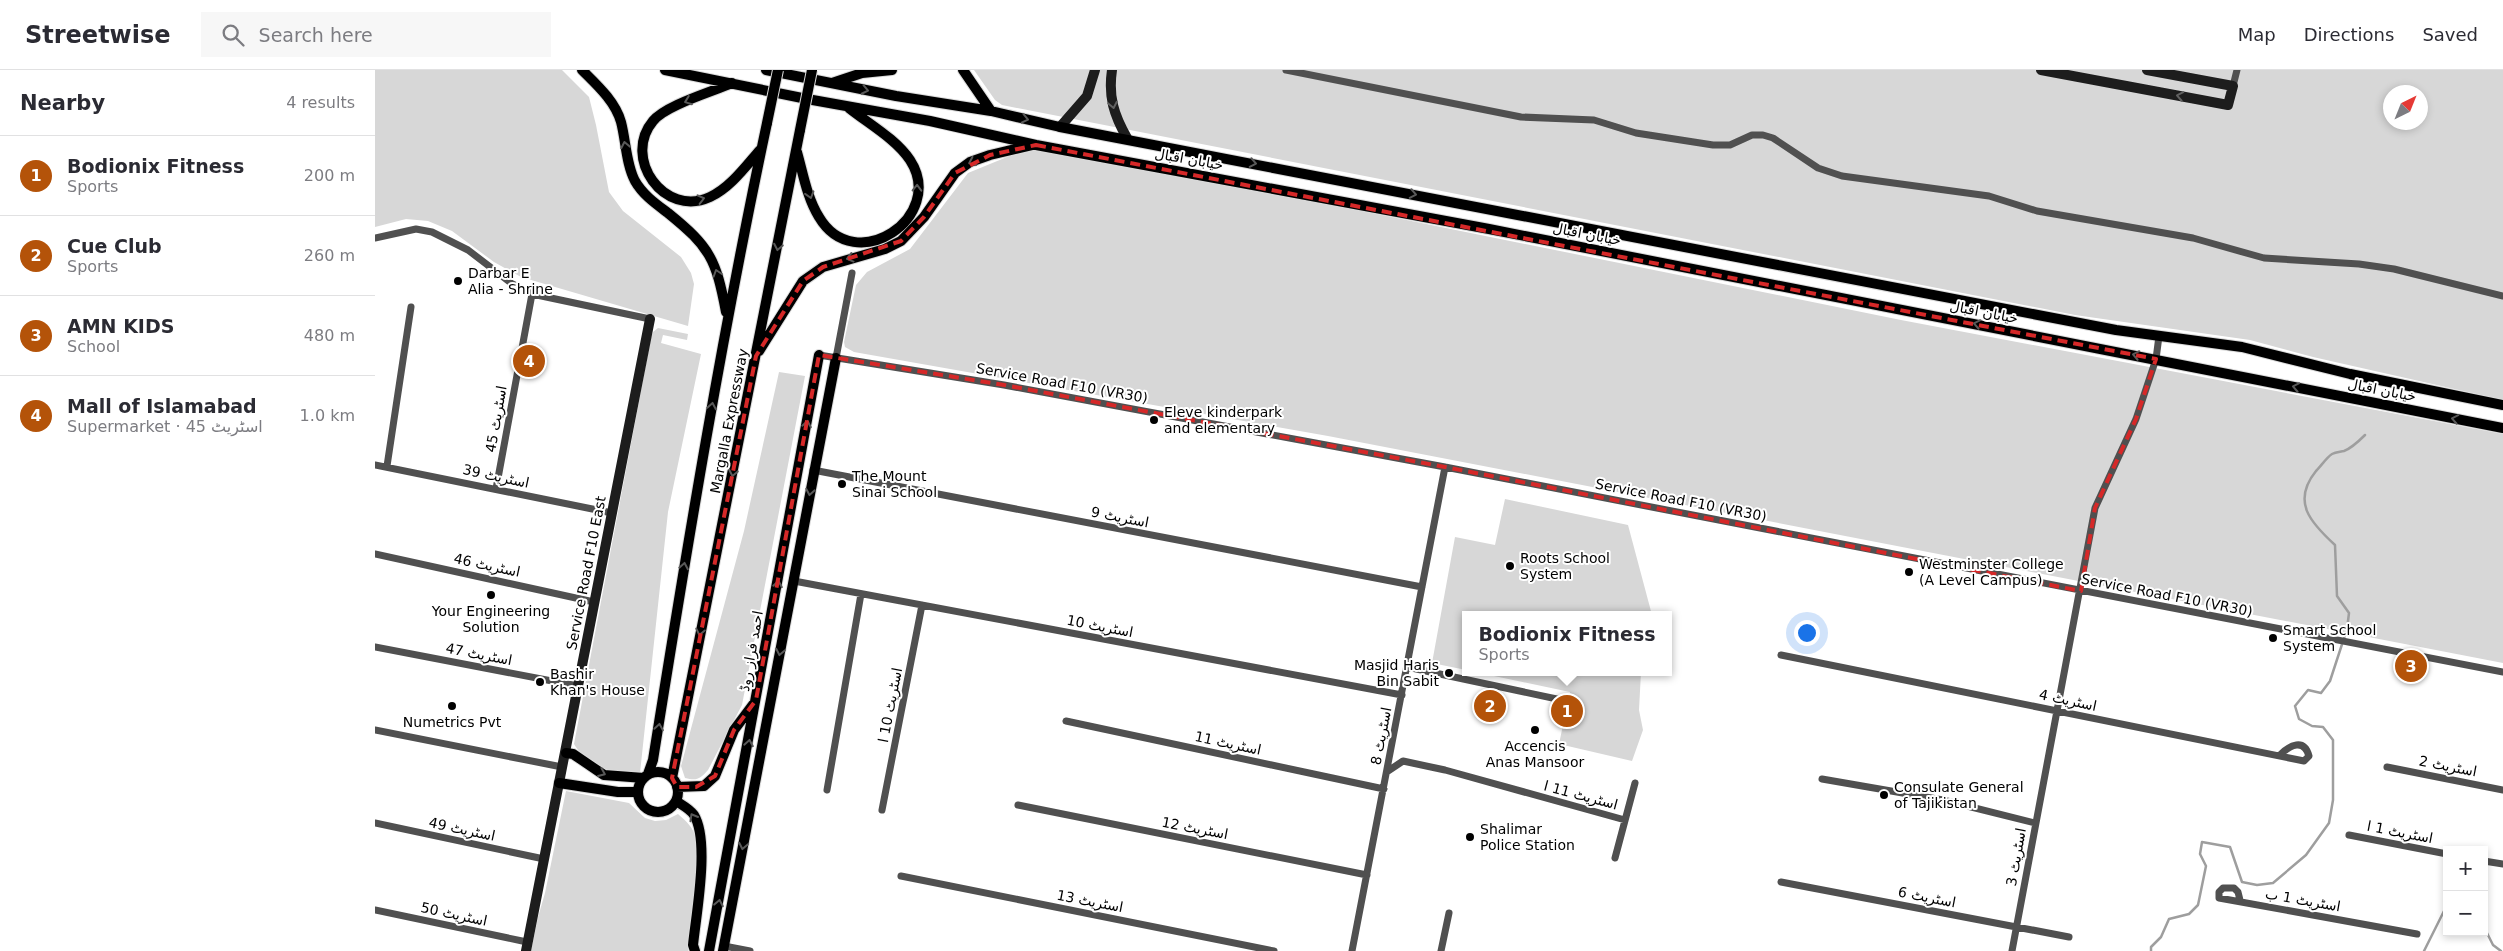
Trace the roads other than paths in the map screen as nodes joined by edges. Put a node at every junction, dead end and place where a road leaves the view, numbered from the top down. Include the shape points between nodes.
1 (582, 70) edge
2 (665, 70) edge
3 (766, 70) edge
4 (779, 70) edge
5 (812, 70) edge
6 (892, 70) edge
7 (963, 70) edge
8 (1095, 70) edge
9 (1112, 70) edge
10 (1286, 70) edge
11 (2041, 70) edge
12 (2147, 70) edge
13 (2237, 70) edge
14 (733, 83) junction
15 (831, 83) junction
16 (2233, 86) junction
17 (847, 106) junction
18 (991, 111) junction
19 (1060, 127) junction
20 (1127, 138) junction
21 (1036, 145) junction
22 (761, 147) junction
23 (796, 148) junction
24 (375, 238) edge
25 (851, 273) dead end
26 (532, 294) junction
27 (2503, 296) edge
28 (411, 307) dead end
29 (650, 318) joint
30 (727, 320) junction
31 (2159, 336) junction
32 (819, 355) joint
33 (756, 356) junction
34 (836, 358) junction
35 (2156, 359) junction
36 (2503, 405) edge
37 (2503, 428) edge
38 (375, 465) edge
39 (387, 466) junction
40 (1445, 467) junction
41 (813, 470) junction
42 (496, 489) junction
43 (612, 513) junction
44 (375, 554) edge
45 (794, 581) junction
46 (1422, 587) junction
47 (2081, 591) junction
48 (861, 594) junction
49 (594, 602) junction
50 (922, 606) junction
51 (375, 647) edge
52 (1781, 655) dead end
53 (1407, 667) junction
54 (2503, 672) edge
55 (578, 686) junction
56 (1402, 695) junction
57 (756, 700) junction
58 (1571, 702) dead end
59 (2059, 710) junction
60 (1066, 721) dead end
61 (375, 730) edge
62 (565, 752) junction
63 (2280, 755) dead end
64 (562, 767) junction
65 (2387, 767) dead end
66 (1388, 771) junction
67 (646, 776) junction
68 (672, 778) junction
69 (1822, 779) dead end
70 (559, 783) junction
71 (1635, 783) dead end
72 (677, 788) junction
73 (1384, 789) junction
74 (827, 790) dead end
75 (2503, 790) edge
76 (637, 792) junction
77 (676, 801) junction
78 (1018, 805) dead end
79 (882, 810) dead end
80 (735, 819) junction
81 (1625, 820) junction
82 (748, 821) junction
83 (2035, 823) junction
84 (375, 824) edge
85 (2349, 835) dead end
86 (2443, 853) edge
87 (1615, 858) dead end
88 (544, 859) junction
89 (2488, 862) edge
90 (2503, 864) edge
91 (901, 876) dead end
92 (1367, 876) junction
93 (1781, 882) dead end
94 (2241, 900) dead end
95 (375, 910) edge
96 (1449, 913) dead end
97 (2016, 926) junction
98 (2417, 934) dead end
99 (2069, 937) dead end
100 (527, 947) edge
101 (723, 948) edge
102 (695, 951) edge
103 (709, 951) edge
104 (750, 951) edge
105 (1274, 951) edge
106 (1352, 951) edge
107 (1441, 951) edge
108 (2012, 951) edge

30 -> 1 main road via 711,255 695,235 646,196 635,181 621,121 614,106
2 - 14 main road, خیابان اقبال
3 - 15 main road, خیابان اقبال
4 - 22 main road, Margalla Expressway, bridge
5 - 23 main road, Margalla Expressway, bridge
6 - 15 main road via 862,73
7 - 18 main road
8 - 19 street via 1087,96
9 -> 20 street via 1112,109
10 - 27 street via 1521,117 1594,120 1635,133 1713,145 1730,145 1752,135 1763,135 1773,138 1818,168 1843,176 1989,196 2056,215 2193,238 2264,258 2394,269
16 -> 11 street via 2228,105
12 - 16 street
13 - 16 street
14 - 17 main road, خیابان اقبال
14 -> 22 main road via 667,109 653,120 644,137 641,158 647,175 669,197 691,202 709,197 730,183
15 -> 18 main road, خیابان اقبال
17 - 21 main road, خیابان اقبال
23 -> 17 main road via 813,206 827,228 839,238 856,242 870,242 895,232 907,220 919,191 914,169 901,149
18 -> 19 main road, خیابان اقبال
19 - 20 main road, خیابان اقبال
20 -> 31 main road, خیابان اقبال
21 -> 33 main road via 970,162 955,173 924,217 901,240 885,249 823,268 803,281
35 -> 21 main road, خیابان اقبال via 1489,228
22 - 30 main road, Margalla Expressway
23 -> 33 main road, Margalla Expressway
24 - 26 street via 416,230 432,232 468,250 511,283
25 - 34 street
26 - 29 street
26 - 42 street, اسٹریٹ 45
28 - 39 street
29 - 43 street, Service Road F10 East
67 -> 30 main road, Margalla Expressway via 653,760
31 - 35 street, اسٹریٹ 3
31 - 36 main road, خیابان اقبال via 2242,346 2350,374
32 - 34 street, Service Road F10 (VR30)
57 -> 32 main road, احمد فراز روڈ
33 -> 68 main road, Margalla Expressway
34 - 40 street, Service Road F10 (VR30)
34 - 41 main road, احمد فراز روڈ
37 -> 35 main road, خیابان اقبال
35 - 47 street, اسٹریٹ 3 via 2136,418 2095,508
38 - 39 street, اسٹریٹ 39
39 - 42 street, اسٹریٹ 39
40 - 46 street, اسٹریٹ 8
40 - 47 street, Service Road F10 (VR30)
41 -> 45 main road, احمد فراز روڈ
41 - 46 street, اسٹریٹ 9
42 - 43 street, اسٹریٹ 39
43 - 49 street, Service Road F10 East
44 - 49 street, اسٹریٹ 46
45 - 48 street, اسٹریٹ 10
45 -> 82 main road, احمد فراز روڈ
46 - 53 street, اسٹریٹ 8
47 - 54 street, Service Road F10 (VR30)
47 - 59 street, اسٹریٹ 3
48 - 50 street, اسٹریٹ 10
48 - 74 street
49 - 55 street, Service Road F10 East
50 - 56 street, اسٹریٹ 10
50 - 79 street, اسٹریٹ 10 ا
51 - 55 street, اسٹریٹ 47
52 - 59 street, اسٹریٹ 4
53 - 56 street, اسٹریٹ 8
53 - 58 street
55 - 62 street, Service Road F10 East
56 - 66 street, اسٹریٹ 8
57 - 72 main road via 734,730 715,776 705,786
80 -> 57 main road, احمد فراز روڈ
59 - 63 street, اسٹریٹ 4 via 2305,762 2309,756 2305,748 2296,744
59 - 83 street, اسٹریٹ 3
60 - 73 street, اسٹریٹ 11
61 - 64 street
62 - 64 street, Service Road F10 East
62 -> 67 main road via 604,775
64 - 70 street, Service Road F10 East
65 - 75 street, اسٹریٹ 2
66 - 73 street, اسٹریٹ 8
66 - 81 street, اسٹریٹ 11 ا via 1403,761
67 - 68 main road via 658,771
67 - 76 main road
68 - 72 main road
69 - 83 street via 1943,800
70 - 76 main road
70 - 88 street, Service Road F10 East
71 - 81 street
72 - 77 main road
73 - 92 street, اسٹریٹ 8
76 - 77 main road via 647,810 658,813 668,810
102 -> 77 main road via 701,836 694,816
78 - 92 street, اسٹریٹ 12
80 - 82 main road via 742,815
103 -> 80 main road, احمد فراز روڈ
81 - 87 street
82 -> 101 main road, احمد فراز روڈ
83 - 97 street, اسٹریٹ 3
84 - 88 street, اسٹریٹ 49
85 - 86 street, اسٹریٹ 1 ا
88 - 100 street, Service Road F10 East
89 - 90 street
91 - 105 street, اسٹریٹ 13
92 - 106 street, اسٹریٹ 8
93 - 97 street, اسٹریٹ 6
94 - 98 street, اسٹریٹ 1 ب via 2234,888 2223,888 2219,892 2219,898
95 - 100 street, اسٹریٹ 50
96 - 107 street
97 - 99 street, اسٹریٹ 6
97 - 108 street, اسٹریٹ 3
101 - 104 street

